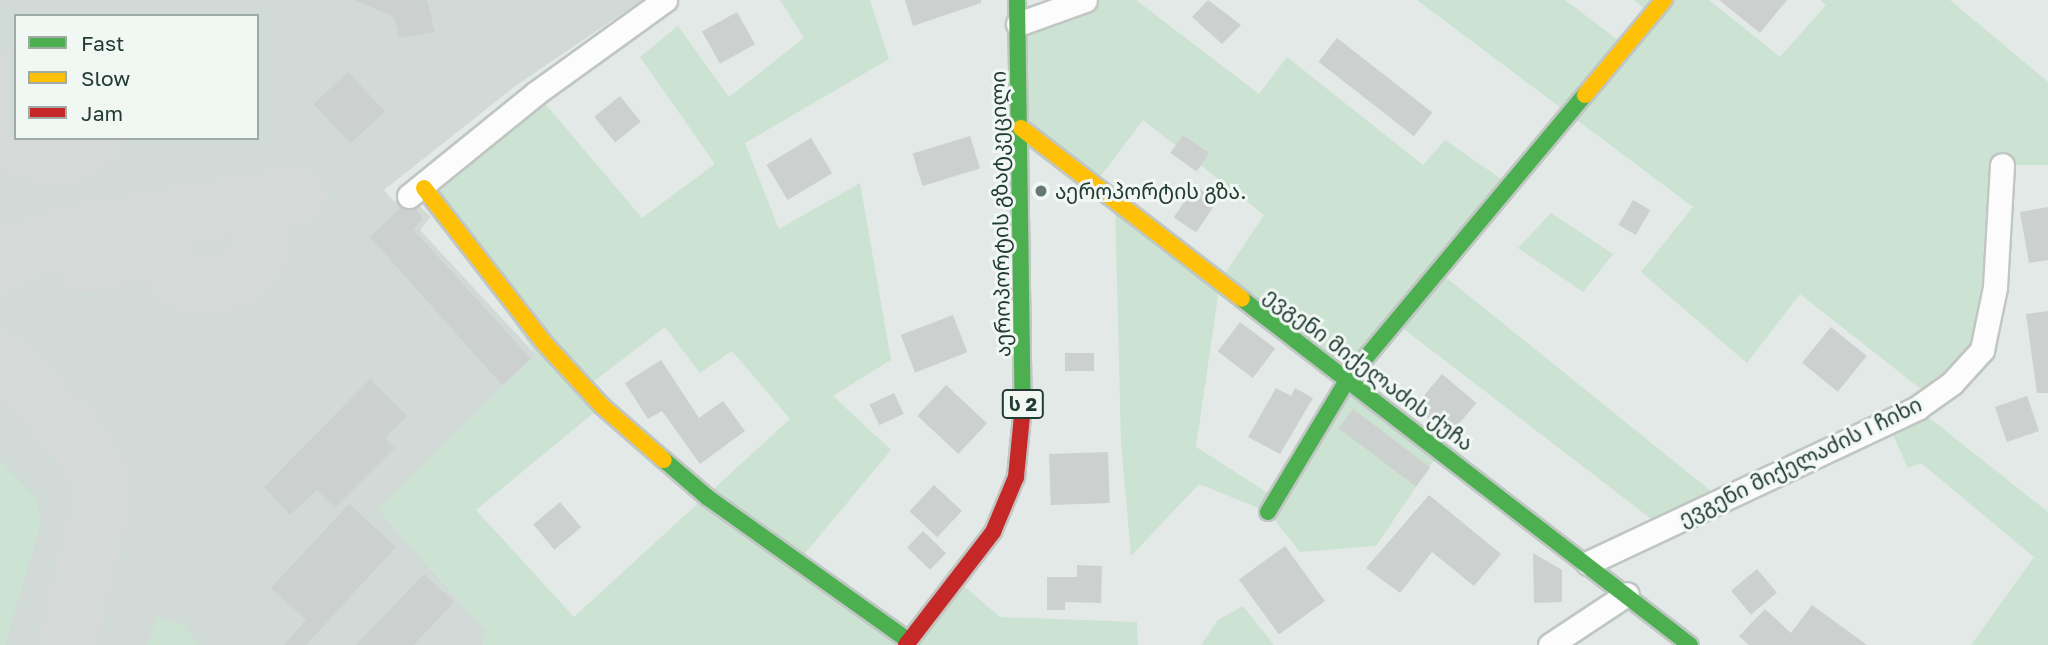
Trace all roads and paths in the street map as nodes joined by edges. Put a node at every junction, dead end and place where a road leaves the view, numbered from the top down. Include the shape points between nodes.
1 (665, 0) edge
2 (1017, 0) edge
3 (1084, 0) edge
4 (1664, 0) edge
5 (1018, 24) junction
6 (1021, 128) junction
7 (2002, 165) dead end
8 (416, 192) joint
9 (1348, 379) junction
10 (1268, 512) dead end
11 (1588, 563) junction
12 (1627, 594) junction
13 (907, 643) edge
14 (1550, 645) edge
15 (1690, 645) edge

1 - 8 street via 536,93
2 - 5 main road, აეროპორტის გზატკეცილი / ს 2
3 - 5 street
4 - 9 main road
5 - 6 main road, აეროპორტის გზატკეცილი / ს 2
6 - 9 main road, ევგენი მიქელაძის ქუჩა
6 - 13 main road, აეროპორტის გზატკეცილი / ს 2 via 1023,414 1016,477 993,533
7 - 11 street, ევგენი მიქელაძის I ჩიხი via 1999,253 1982,349 1952,383 1916,408
8 - 13 main road via 602,406 707,497
9 - 10 main road
9 - 11 main road, ევგენი მიქელაძის ქუჩა
11 - 12 main road, ევგენი მიქელაძის ქუჩა
12 - 14 street
12 - 15 main road, ევგენი მიქელაძის ქუჩა

